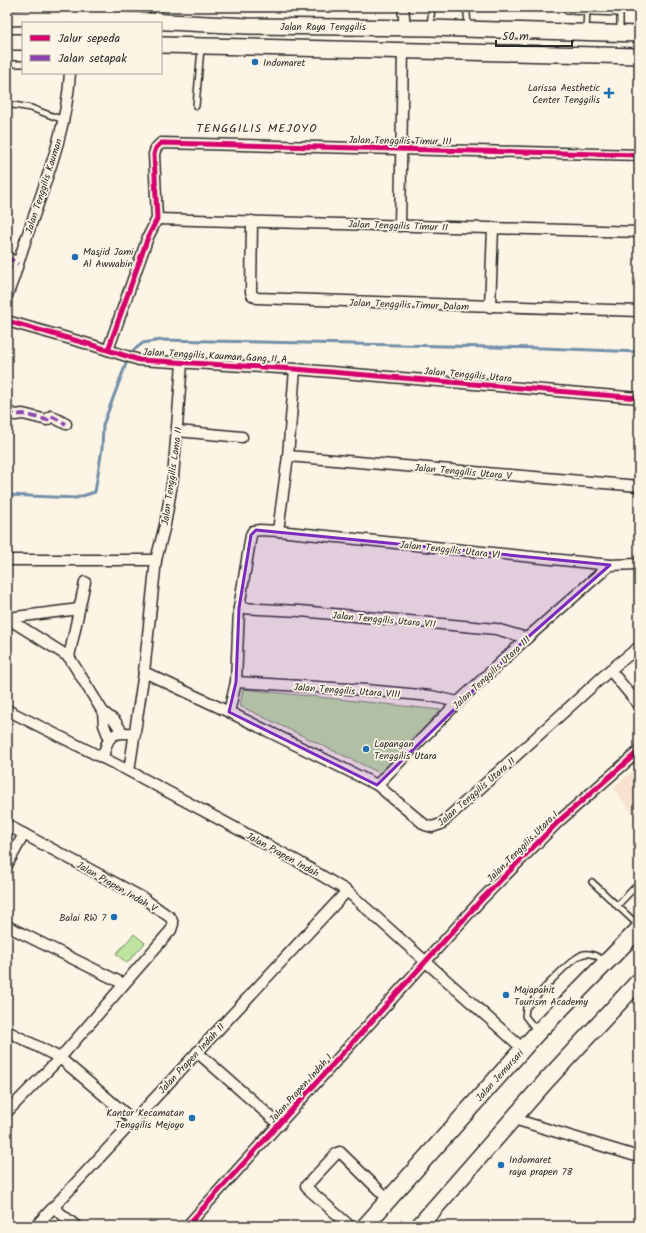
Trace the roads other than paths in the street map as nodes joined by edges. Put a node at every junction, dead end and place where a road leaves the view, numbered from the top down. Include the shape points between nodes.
1 (403, 7) edge
2 (432, 7) edge
3 (464, 7) edge
4 (587, 10) edge
5 (72, 11) edge
6 (567, 11) dead end
7 (156, 16) edge
8 (7, 18) edge
9 (248, 26) junction
10 (405, 27) junction
11 (430, 28) junction
12 (468, 28) junction
13 (545, 31) junction
14 (586, 32) junction
15 (620, 33) junction
16 (639, 34) edge
17 (7, 42) edge
18 (22, 42) edge
19 (162, 46) edge
20 (201, 47) junction
21 (246, 48) junction
22 (403, 50) junction
23 (544, 54) junction
24 (639, 56) edge
25 (7, 64) edge
26 (22, 64) edge
27 (70, 74) edge
28 (7, 104) edge
29 (196, 106) dead end
30 (63, 119) junction
31 (401, 149) junction
32 (639, 155) edge
33 (157, 219) junction
34 (252, 222) junction
35 (400, 226) junction
36 (493, 228) junction
37 (639, 232) edge
38 (7, 256) edge
39 (18, 264) junction
40 (7, 296) edge
41 (490, 307) junction
42 (639, 311) edge
43 (7, 321) edge
44 (108, 350) junction
45 (182, 363) junction
46 (295, 369) junction
47 (639, 398) edge
48 (7, 411) edge
49 (66, 424) dead end
50 (177, 431) junction
51 (242, 438) dead end
52 (288, 456) junction
53 (639, 486) edge
54 (278, 531) junction
55 (7, 560) edge
56 (156, 560) junction
57 (639, 564) edge
58 (610, 565) junction
59 (85, 582) dead end
60 (239, 608) junction
61 (79, 609) junction
62 (7, 618) edge
63 (527, 638) junction
64 (639, 647) edge
65 (69, 657) junction
66 (610, 670) junction
67 (144, 672) junction
68 (236, 682) junction
69 (458, 702) junction
70 (639, 705) edge
71 (7, 710) edge
72 (103, 712) junction
73 (229, 712) junction
74 (122, 732) junction
75 (135, 734) junction
76 (109, 738) junction
77 (639, 751) edge
78 (103, 758) junction
79 (129, 771) junction
80 (377, 785) junction
81 (7, 825) edge
82 (24, 834) junction
83 (7, 865) edge
84 (592, 882) dead end
85 (636, 886) dead end
86 (347, 891) junction
87 (617, 906) junction
88 (7, 926) edge
89 (639, 928) edge
90 (426, 962) junction
91 (606, 963) junction
92 (638, 982) edge
93 (124, 984) junction
94 (7, 1031) edge
95 (538, 1032) junction
96 (523, 1049) junction
97 (198, 1052) junction
98 (60, 1058) junction
99 (7, 1112) edge
100 (514, 1119) junction
101 (133, 1120) junction
102 (280, 1125) junction
103 (639, 1157) edge
104 (388, 1199) junction
105 (53, 1207) junction
106 (36, 1226) edge
107 (76, 1226) edge
108 (187, 1226) edge
109 (350, 1226) edge
110 (365, 1226) edge
111 (420, 1226) edge

1 - 10 street
2 - 11 lane
3 - 12 lane
4 - 6 lane
4 - 14 lane
4 - 15 lane via 620,13
5 - 7 main road, Jalan Raya Tenggilis via 128,20
5 - 8 main road, Jalan Raya Tenggilis
7 - 9 main road, Jalan Raya Tenggilis
9 - 10 main road, Jalan Raya Tenggilis
9 - 21 main road
10 - 11 main road, Jalan Raya Tenggilis
11 - 12 main road, Jalan Raya Tenggilis
12 - 13 main road, Jalan Raya Tenggilis
13 - 14 main road, Jalan Raya Tenggilis
13 - 23 main road via 541,43
14 - 15 main road, Jalan Raya Tenggilis
15 - 16 main road, Jalan Raya Tenggilis
17 - 18 main road
19 - 20 main road
20 - 21 main road
20 - 29 lane
21 - 22 main road
22 - 23 main road
22 - 31 street
23 - 24 main road
25 - 26 lane
27 - 30 street, Jalan Tenggilis Kauman
28 - 30 lane via 31,108
30 - 39 street, Jalan Tenggilis Kauman
31 - 32 street, Jalan Tenggilis Timur III
31 - 33 street, Jalan Tenggilis Timur III via 161,144 154,154
31 - 35 street
33 - 34 street, Jalan Tenggilis Timur II
33 - 44 street
34 - 35 street, Jalan Tenggilis Timur II
34 - 41 street, Jalan Tenggilis Timur Dalam via 251,292 257,298
35 - 36 street, Jalan Tenggilis Timur II
36 - 37 street, Jalan Tenggilis Timur II
36 - 41 street
38 - 39 street
39 - 40 street, Jalan Tenggilis Kauman
41 - 42 street, Jalan Tenggilis Timur Dalam
43 - 44 street
44 - 45 street, Jalan Tenggilis Kauman Gang II A via 134,359
45 - 46 street, Jalan Tenggilis Kauman Gang II A
45 - 50 street, Jalan Tenggilis Lama II
46 - 47 street, Jalan Tenggilis Utara
46 - 52 street
48 - 49 street via 47,420 51,416
50 - 51 street
50 - 56 street, Jalan Tenggilis Lama II via 170,497
52 - 53 street, Jalan Tenggilis Utara V
52 - 54 street
54 - 58 street, Jalan Tenggilis Utara VI
54 - 60 street, Jalan Tenggilis Utara VI via 253,531
55 - 56 street
56 - 67 street, Jalan Tenggilis Lama II
57 - 58 street, Jalan Tenggilis Utara VI
58 - 63 street, Jalan Tenggilis Utara III
59 - 61 street
60 - 63 street, Jalan Tenggilis Utara VII via 496,629
60 - 68 street
61 - 62 street
61 - 65 street
62 - 65 street
63 - 69 street, Jalan Tenggilis Utara III
64 - 66 street, Jalan Tenggilis Utara II
65 - 72 street
66 - 70 street
66 - 80 street, Jalan Tenggilis Utara II via 436,827 425,825
67 - 73 street, Jalan Tenggilis Utara II
67 - 75 street, Jalan Tenggilis Lama II
68 - 69 street, Jalan Tenggilis Utara VIII via 424,695
68 - 73 street
69 - 80 street, Jalan Tenggilis Utara III
71 - 78 street, Jalan Prapen Indah
72 - 74 street via 115,720
72 - 76 street
73 - 80 street, Jalan Tenggilis Utara II
74 - 75 street
74 - 76 street
75 - 79 street, Jalan Tenggilis Lama II
76 - 78 street
77 - 90 street, Jalan Tenggilis Utara I via 554,827 482,899
78 - 79 street, Jalan Prapen Indah
79 - 86 street, Jalan Prapen Indah via 299,862
81 - 82 street, Jalan Prapen Indah V
82 - 83 street
82 - 93 street, Jalan Prapen Indah V via 142,898 172,920 171,930
84 - 87 lane
85 - 87 lane
86 - 90 street, Jalan Prapen Indah
86 - 97 street, Jalan Prapen Indah II
87 - 89 lane
88 - 93 street
89 - 91 main road, Jalan Jemursari
90 - 96 street, Jalan Prapen Indah
90 - 102 street, Jalan Prapen Indah I
91 - 95 main road, Jalan Jemursari
91 - 95 lane via 591,954 582,954 572,960 526,1008 525,1016
92 - 100 main road
93 - 98 street, Jalan Prapen Indah V
94 - 98 street
95 - 96 main road, Jalan Jemursari
96 - 104 main road, Jalan Jemursari
97 - 101 street, Jalan Prapen Indah II
97 - 102 street, Jalan Prapen Indah I
98 - 99 street, Jalan Prapen Indah V
98 - 101 street
100 - 103 street
100 - 111 main road
101 - 105 street, Jalan Prapen Indah II
102 - 108 street, Jalan Prapen Indah I
104 - 109 street via 340,1152 338,1153 306,1186
104 - 110 main road, Jalan Jemursari
105 - 106 street, Jalan Prapen Indah II
105 - 107 street

